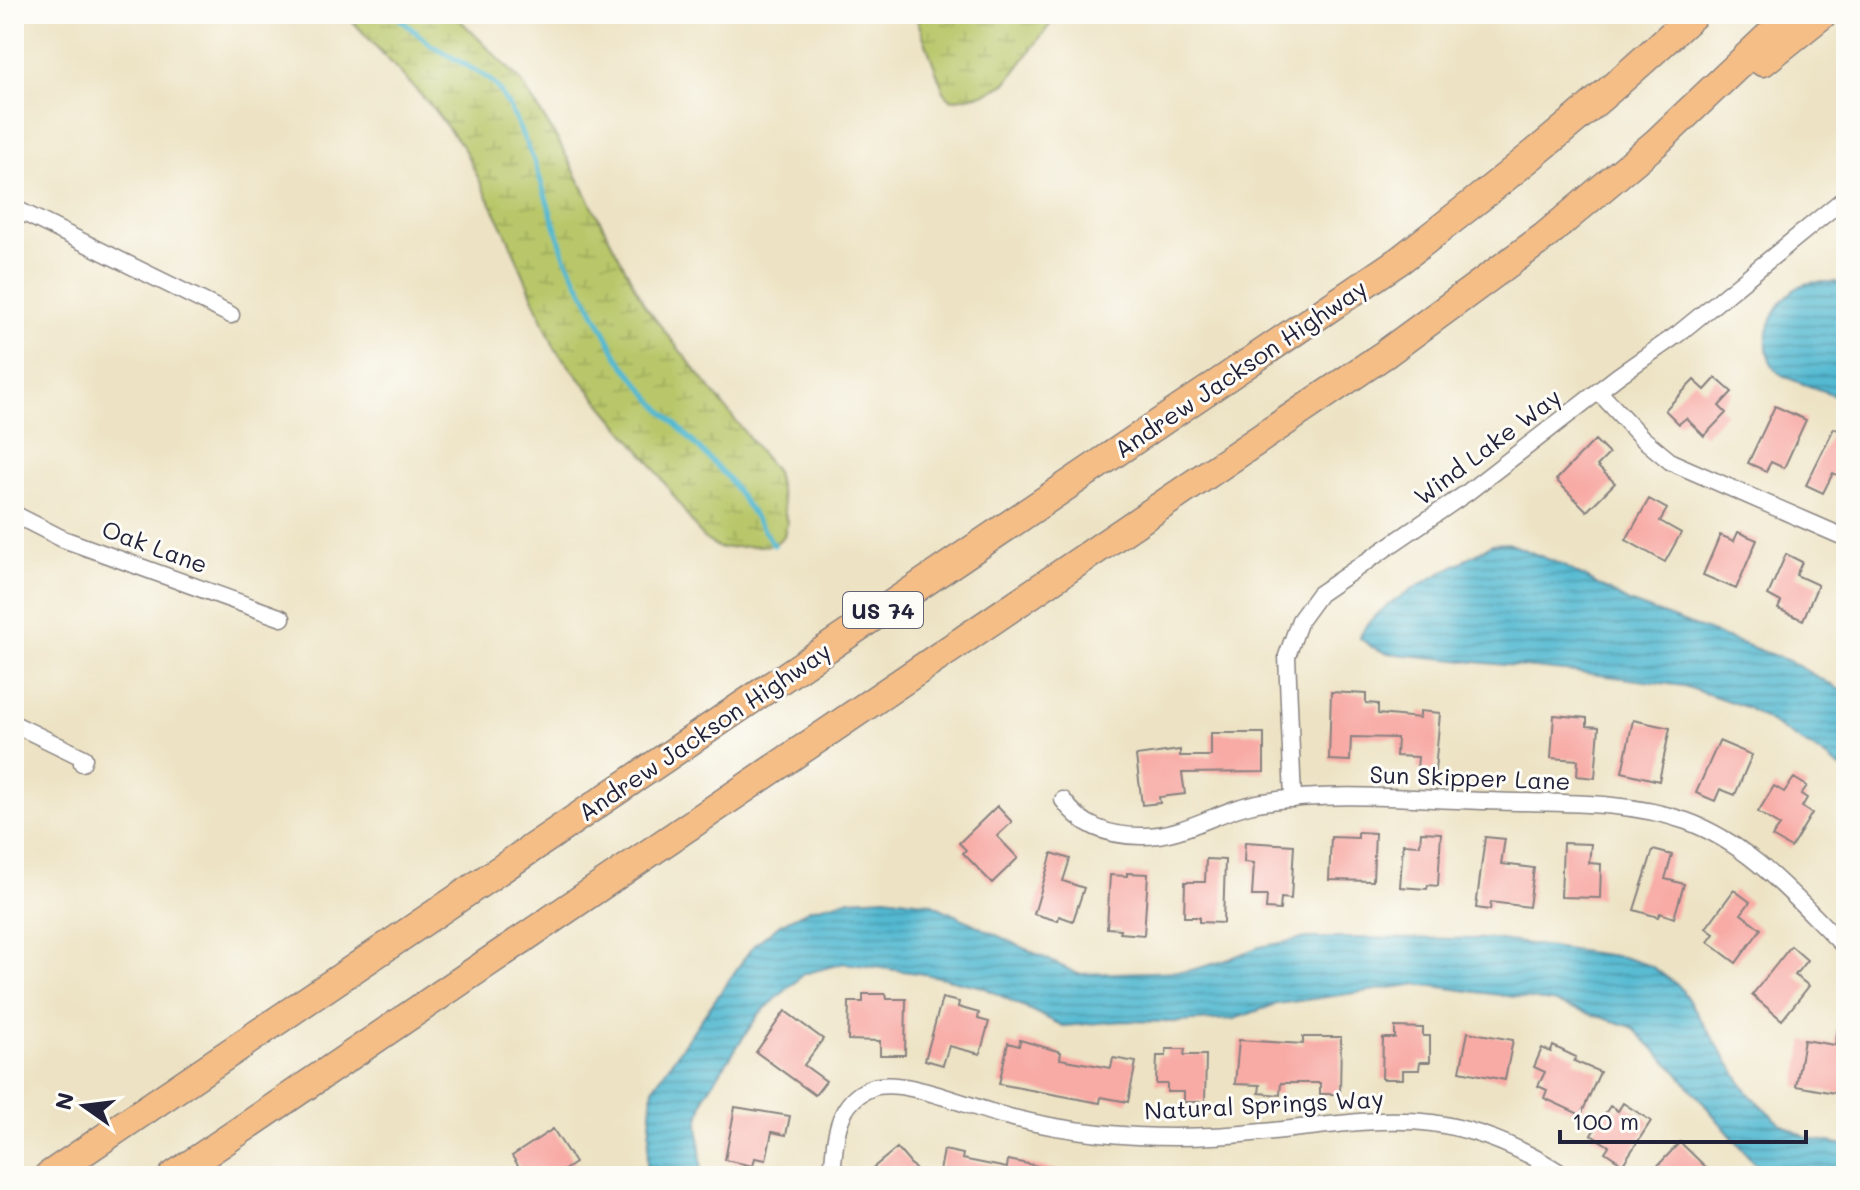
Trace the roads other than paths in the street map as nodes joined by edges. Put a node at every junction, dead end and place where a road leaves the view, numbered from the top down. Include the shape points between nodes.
1 (1694, 14) edge
2 (1792, 14) edge
3 (1823, 14) edge
4 (1657, 142) junction
5 (1846, 197) edge
6 (14, 208) edge
7 (231, 315) dead end
8 (1599, 392) junction
9 (14, 514) edge
10 (1846, 538) edge
11 (282, 618) dead end
12 (14, 724) edge
13 (82, 763) dead end
14 (1293, 799) junction
15 (1063, 800) dead end
16 (1846, 948) edge
17 (48, 1176) edge
18 (173, 1176) edge
19 (832, 1176) edge
20 (1565, 1176) edge

1 - 17 highway, Andrew Jackson Highway / US 74 via 1564,131 1400,260
2 - 4 highway, US 74
3 - 4 highway
4 - 18 highway, US 74 via 1544,237 1385,354
5 - 8 street, Wind Lake Way
6 - 7 street
8 - 10 street via 1671,462
8 - 14 street, Wind Lake Way via 1308,606 1287,656
9 - 11 street, Oak Lane via 63,539
12 - 13 street via 84,758
14 - 15 street, Sun Skipper Lane via 1249,804 1178,831 1145,836 1090,827
14 - 16 street, Sun Skipper Lane via 1413,797 1593,805 1663,815 1706,830 1748,856
19 - 20 street, Natural Springs Way via 836,1130 848,1105 870,1088 895,1084 1005,1116 1112,1134 1180,1138 1371,1122 1433,1124 1494,1138

